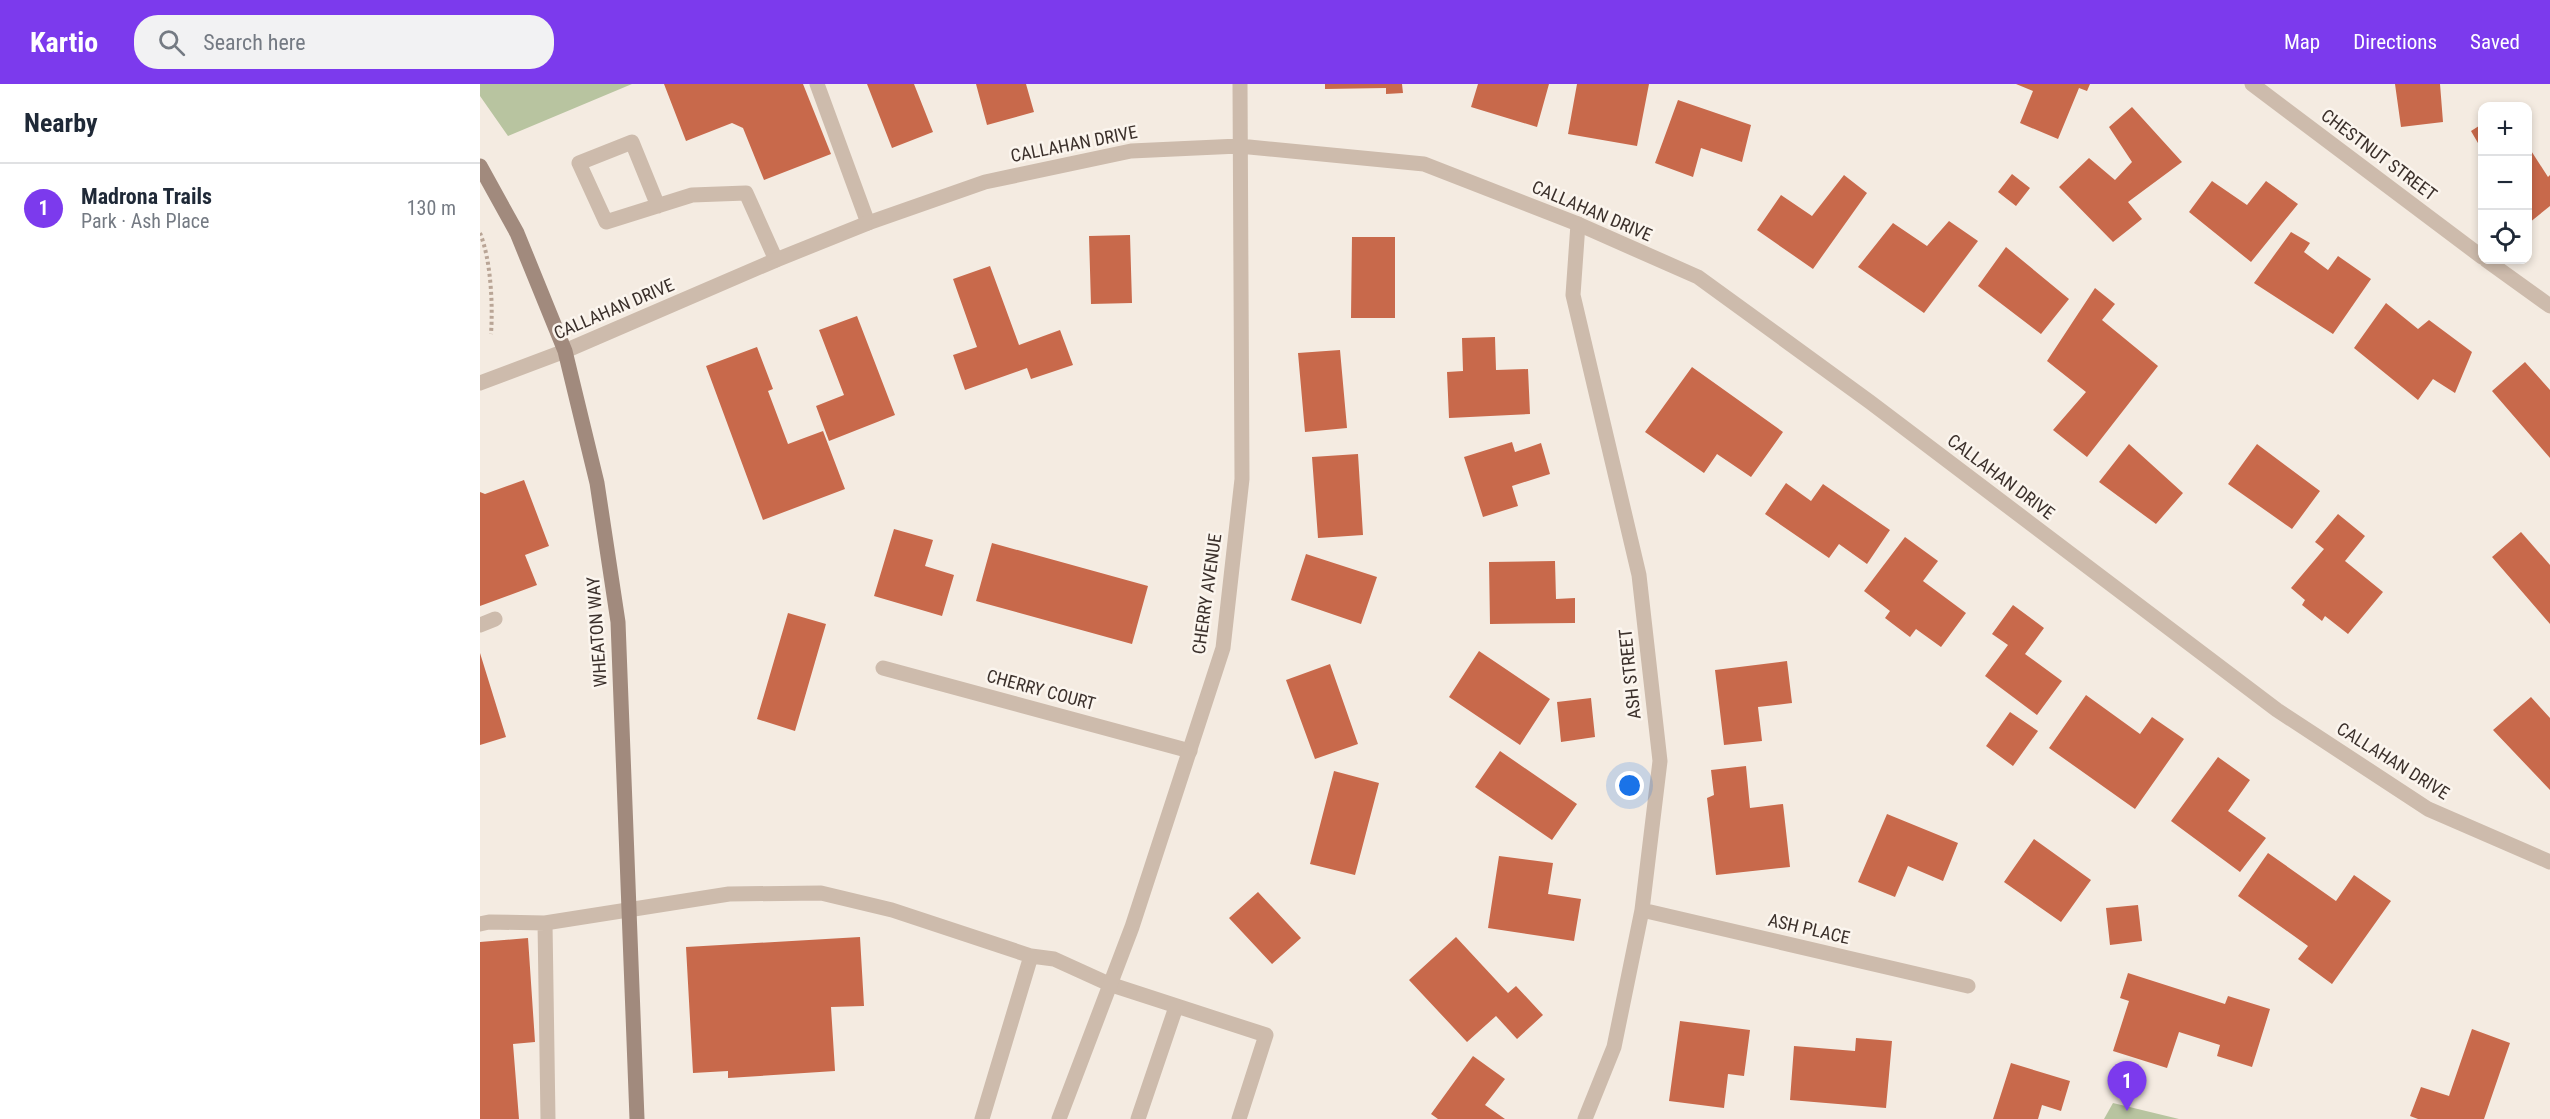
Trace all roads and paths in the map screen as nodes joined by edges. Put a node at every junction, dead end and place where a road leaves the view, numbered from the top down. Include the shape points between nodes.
1 (817, 84) edge
2 (1240, 84) edge
3 (2252, 84) edge
4 (1239, 146) junction
5 (480, 166) edge
6 (658, 206) junction
7 (868, 223) junction
8 (1578, 224) junction
9 (480, 233) edge
10 (2478, 254) edge
11 (776, 260) junction
12 (2492, 264) edge
13 (2550, 306) edge
14 (491, 334) dead end
15 (565, 351) junction
16 (480, 383) edge
17 (495, 619) dead end
18 (480, 625) edge
19 (883, 668) dead end
20 (1190, 751) junction
21 (2550, 862) edge
22 (630, 909) junction
23 (1642, 910) junction
24 (545, 923) junction
25 (480, 924) edge
26 (1031, 956) junction
27 (1108, 984) junction
28 (1968, 986) dead end
29 (1176, 1007) junction
30 (548, 1119) edge
31 (637, 1119) edge
32 (982, 1119) edge
33 (1059, 1119) edge
34 (1138, 1119) edge
35 (1239, 1119) edge
36 (1585, 1119) edge

1 - 7 street
2 - 4 street, CHERRY AVENUE
3 - 10 street, CHESTNUT STREET
4 - 7 street, CALLAHAN DRIVE via 1131,151 984,182
4 - 8 street, CALLAHAN DRIVE via 1424,164
4 - 20 street, CHERRY AVENUE via 1242,479 1223,648
5 - 15 main road, WHEATON WAY via 517,233
6 - 6 street via 632,142 579,163 606,222
6 - 11 street via 693,195 746,193
7 - 11 street, CALLAHAN DRIVE
8 - 21 street, CALLAHAN DRIVE via 1698,277 2277,710 2347,756 2428,809
8 - 23 street, ASH STREET via 1573,295 1639,574 1660,761
9 - 14 path via 485,245
11 - 15 street, CALLAHAN DRIVE
12 - 13 street
15 - 16 street, CALLAHAN DRIVE
15 - 22 main road, WHEATON WAY via 597,483 614,587
17 - 18 street
19 - 20 street, CHERRY COURT
20 - 27 street, CHERRY AVENUE via 1132,927
22 - 24 street
22 - 26 street via 729,894 821,893 892,910
22 - 31 main road, WHEATON WAY
23 - 28 street, ASH PLACE
23 - 36 street, ASH STREET via 1614,1047
24 - 25 street
24 - 30 street
26 - 27 street via 1054,960
26 - 32 street
27 - 29 street
27 - 33 street, CHERRY AVENUE
29 - 34 street
29 - 35 street via 1266,1035

